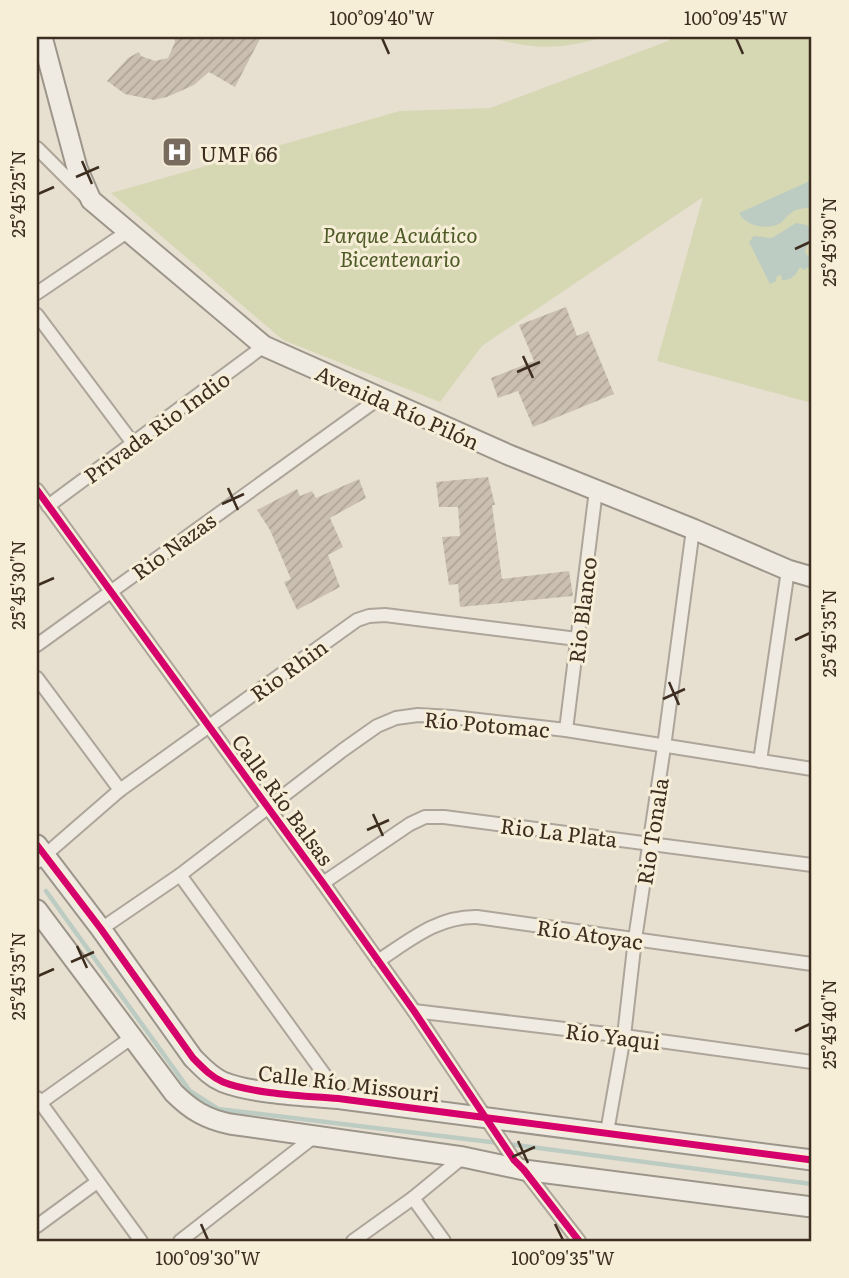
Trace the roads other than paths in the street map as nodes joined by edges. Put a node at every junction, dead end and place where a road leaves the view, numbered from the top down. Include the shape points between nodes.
1 (42, 37) edge
2 (37, 148) edge
3 (91, 200) junction
4 (127, 232) junction
5 (37, 293) edge
6 (37, 315) edge
7 (264, 346) junction
8 (377, 398) junction
9 (132, 442) junction
10 (37, 490) edge
11 (596, 490) junction
12 (48, 506) junction
13 (693, 529) junction
14 (788, 570) junction
15 (812, 578) edge
16 (111, 591) junction
17 (577, 639) junction
18 (37, 645) edge
19 (37, 678) edge
20 (210, 726) junction
21 (566, 730) junction
22 (664, 747) junction
23 (760, 761) junction
24 (812, 769) edge
25 (120, 790) junction
26 (268, 806) junction
27 (650, 842) junction
28 (39, 854) edge
29 (812, 865) edge
30 (180, 875) junction
31 (323, 883) junction
32 (37, 910) edge
33 (101, 929) junction
34 (635, 939) junction
35 (378, 961) junction
36 (812, 964) edge
37 (414, 1011) junction
38 (624, 1036) junction
39 (131, 1038) junction
40 (812, 1062) edge
41 (342, 1099) junction
42 (38, 1102) edge
43 (491, 1125) junction
44 (607, 1132) junction
45 (316, 1136) junction
46 (463, 1157) junction
47 (812, 1160) edge
48 (519, 1165) junction
49 (97, 1182) junction
50 (413, 1198) junction
51 (812, 1207) edge
52 (37, 1226) edge
53 (141, 1241) edge
54 (180, 1241) edge
55 (353, 1241) edge
56 (444, 1241) edge
57 (579, 1241) edge

1 - 3 street via 77,168
2 - 3 street, Avenida Río Pilón
3 - 4 street, Avenida Río Pilón
4 - 5 street
4 - 7 street, Avenida Río Pilón
6 - 9 street
7 - 8 street, Avenida Río Pilón
7 - 9 street, Privada Rio Indio
8 - 11 street, Avenida Río Pilón
8 - 16 street, Rio Nazas
9 - 12 street, Privada Rio Indio
10 - 12 street, Calle Río Balsas
11 - 13 street, Avenida Río Pilón
11 - 17 street, Rio Blanco
12 - 16 street, Calle Río Balsas
13 - 14 street, Avenida Río Pilón
13 - 22 street, Rio Tonala
14 - 15 street, Avenida Río Pilón
14 - 23 street
16 - 18 street, Rio Nazas
16 - 20 street, Calle Río Balsas
17 - 20 street, Rio Rhin via 369,616 344,627
17 - 21 street, Rio Blanco
19 - 25 street
20 - 25 street, Rio Rhin
20 - 26 street, Calle Río Balsas
21 - 22 street, Río Potomac
21 - 26 street, Río Potomac via 452,717 396,718 377,726
22 - 23 street, Río Potomac
22 - 27 street, Rio Tonala
23 - 24 street, Río Potomac
25 - 28 street, Rio Rhin
26 - 30 street, Río Potomac
26 - 31 street, Calle Río Balsas
27 - 29 street, Rio La Plata
27 - 31 street, Rio La Plata via 425,817
27 - 34 street, Rio Tonala
28 - 33 street, Calle Río Missouri
30 - 33 street, Río Potomac
30 - 41 street
31 - 35 street, Calle Río Balsas
32 - 39 street
33 - 41 street, Calle Río Missouri via 193,1058 210,1074 239,1086
34 - 35 street, Río Atoyac via 461,917 433,925
34 - 36 street, Río Atoyac
34 - 38 street, Rio Tonala
35 - 37 street, Calle Río Balsas
37 - 38 street, Río Yaqui
37 - 43 street, Calle Río Balsas
38 - 40 street, Río Yaqui
38 - 44 street, Rio Tonala
39 - 42 street
39 - 45 street via 174,1093 206,1118
41 - 43 street, Calle Río Missouri
42 - 49 street
43 - 44 street, Calle Río Missouri
43 - 48 street, Calle Río Balsas
44 - 47 street, Calle Río Missouri
45 - 46 street
45 - 54 street
46 - 48 street
46 - 50 street
48 - 51 street
48 - 57 street, Calle Río Balsas
49 - 52 street
49 - 53 street
50 - 55 street
50 - 56 street

